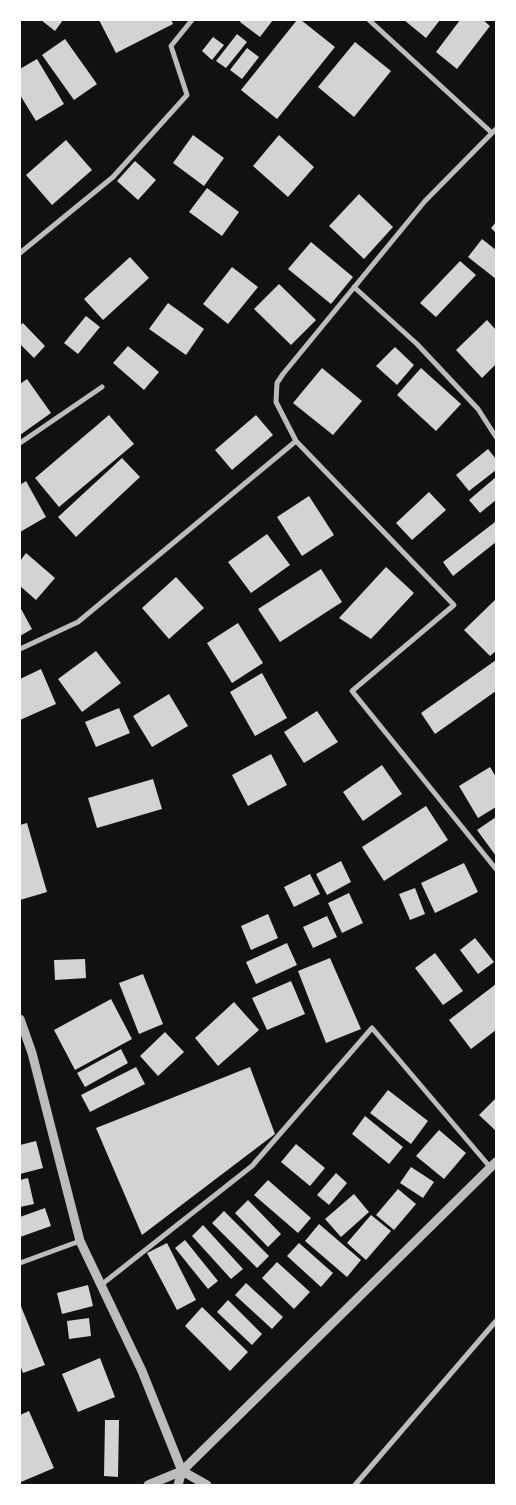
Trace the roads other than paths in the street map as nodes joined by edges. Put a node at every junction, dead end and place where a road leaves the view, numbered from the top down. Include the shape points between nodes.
1 (192, 20) edge
2 (368, 20) edge
3 (494, 131) edge
4 (20, 253) edge
5 (354, 287) junction
6 (102, 387) dead end
7 (496, 437) edge
8 (296, 441) junction
9 (20, 443) edge
10 (20, 649) edge
11 (496, 869) edge
12 (20, 1019) edge
13 (493, 1165) edge
14 (80, 1241) junction
15 (20, 1263) edge
16 (101, 1285) junction
17 (496, 1321) edge
18 (182, 1471) junction
19 (148, 1485) edge
20 (178, 1485) edge
21 (207, 1485) edge
22 (356, 1485) edge

1 - 4 street via 171,46 187,94 113,177
2 - 3 street
3 - 5 street via 425,201
5 - 7 street via 431,359 478,409
5 - 8 street via 277,383 276,402
6 - 9 street
8 - 10 street via 78,622
8 - 11 street via 454,605 352,691
12 - 14 street via 32,1053
13 - 16 street via 372,1028 252,1166
13 - 18 street
14 - 15 street
14 - 16 street
16 - 18 street via 142,1371
17 - 22 street
18 - 19 street
18 - 20 street
18 - 21 street

